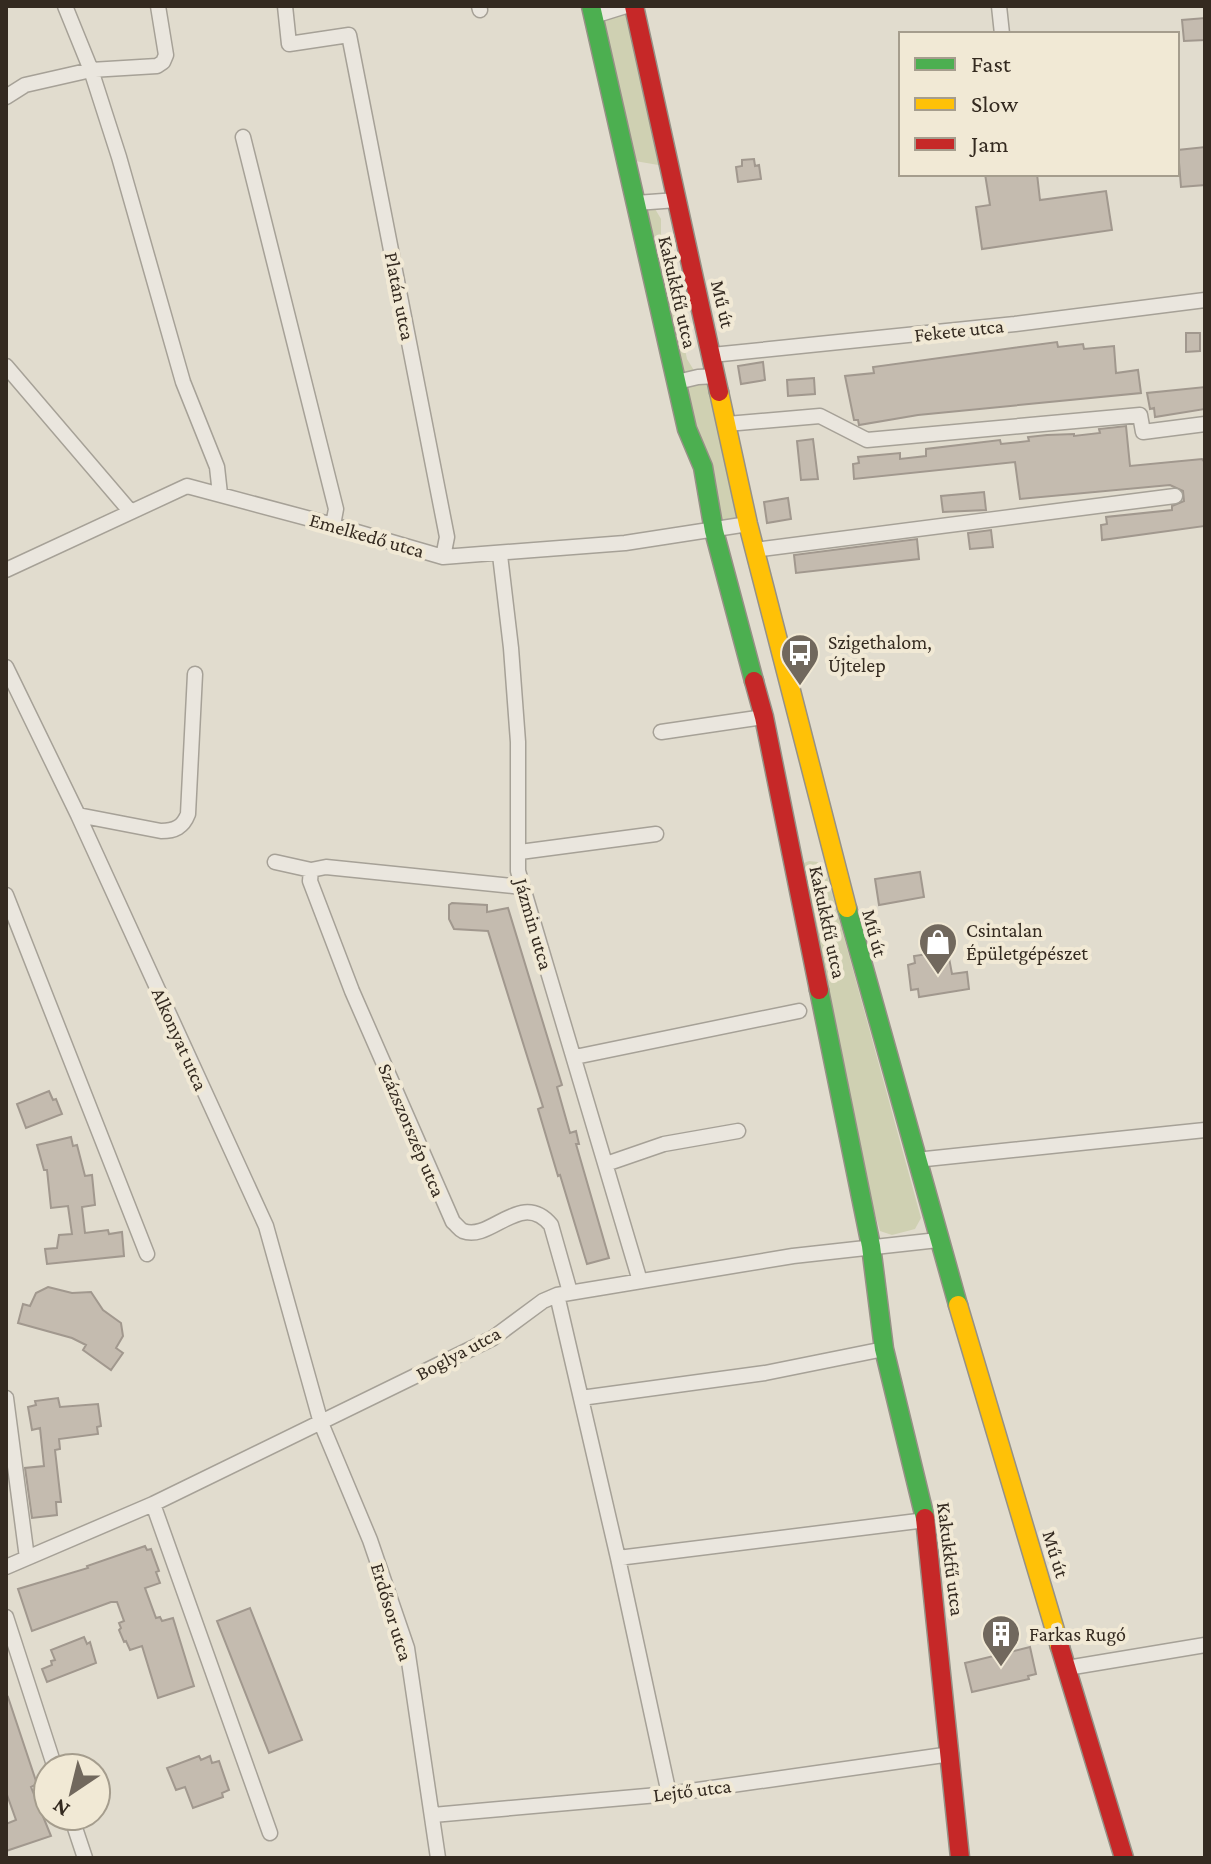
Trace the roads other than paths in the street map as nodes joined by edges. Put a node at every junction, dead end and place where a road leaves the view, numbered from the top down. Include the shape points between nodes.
1 (65, 6) edge
2 (158, 6) edge
3 (285, 6) edge
4 (626, 6) edge
5 (634, 6) edge
6 (999, 6) edge
7 (592, 11) edge
8 (1002, 32) edge
9 (91, 70) junction
10 (6, 97) edge
11 (243, 137) dead end
12 (677, 200) junction
13 (636, 203) junction
14 (1205, 300) edge
15 (712, 355) junction
16 (6, 366) edge
17 (716, 376) junction
18 (677, 382) junction
19 (727, 424) junction
20 (1205, 424) edge
21 (220, 494) junction
22 (1175, 496) dead end
23 (130, 511) junction
24 (748, 524) junction
25 (333, 525) junction
26 (714, 531) junction
27 (754, 550) junction
28 (500, 555) junction
29 (443, 557) junction
30 (6, 570) edge
31 (6, 667) edge
32 (195, 674) dead end
33 (764, 717) junction
34 (661, 732) dead end
35 (78, 815) junction
36 (656, 834) dead end
37 (520, 852) junction
38 (275, 862) dead end
39 (311, 870) junction
40 (522, 887) junction
41 (6, 895) edge
42 (799, 1011) dead end
43 (575, 1057) junction
44 (1205, 1130) edge
45 (738, 1131) dead end
46 (916, 1160) junction
47 (606, 1164) junction
48 (938, 1240) junction
49 (871, 1246) junction
50 (147, 1254) dead end
51 (640, 1281) junction
52 (563, 1293) junction
53 (884, 1349) junction
54 (6, 1398) edge
55 (581, 1398) junction
56 (321, 1423) junction
57 (153, 1504) junction
58 (926, 1520) junction
59 (27, 1558) junction
60 (618, 1558) junction
61 (6, 1567) edge
62 (6, 1617) edge
63 (1205, 1645) edge
64 (1067, 1668) junction
65 (50, 1752) edge
66 (951, 1754) junction
67 (669, 1794) junction
68 (433, 1815) junction
69 (76, 1832) edge
70 (270, 1833) dead end
71 (85, 1858) edge
72 (438, 1858) edge
73 (960, 1858) edge
74 (1124, 1858) edge

1 - 9 street
2 - 9 street via 163,62
3 - 29 street, Platán utca via 289,44 349,35 447,537
4 - 7 street
5 - 12 street, Mű út
6 - 8 street
7 - 13 street, Kakukkfű utca
9 - 10 street via 25,85
9 - 21 street via 183,382 217,467
11 - 25 street via 336,509
12 - 13 street
12 - 15 street, Mű út
13 - 18 street, Kakukkfű utca
14 - 15 street, Fekete utca
15 - 17 street, Mű út
16 - 23 street
17 - 18 street
17 - 19 street, Mű út
18 - 26 street, Kakukkfű utca via 687,429 703,467
19 - 20 street via 820,416 867,440 1140,415 1143,432
19 - 24 street, Mű út
21 - 23 street, Emelkedő utca via 187,486
21 - 25 street, Emelkedő utca
22 - 27 street
23 - 30 street, Emelkedő utca
24 - 26 street, Emelkedő utca
24 - 27 street, Mű út
25 - 29 street, Emelkedő utca
26 - 28 street, Emelkedő utca
26 - 33 street, Kakukkfű utca
27 - 46 street, Mű út
28 - 29 street, Emelkedő utca
28 - 37 street, Jázmin utca via 518,742
31 - 35 street, Alkonyat utca
32 - 35 street via 185,820 172,831 161,831
33 - 34 street
33 - 49 street, Kakukkfű utca
35 - 56 street, Alkonyat utca via 266,1226
36 - 37 street
37 - 40 street, Jázmin utca
38 - 39 street
39 - 40 street via 326,867
39 - 52 street, Százszorszép utca via 310,881 352,991 453,1222 463,1231 475,1231 522,1213 544,1217 551,1225
40 - 43 street, Jázmin utca
41 - 50 street
42 - 43 street
43 - 47 street, Jázmin utca
44 - 46 street
45 - 47 street via 664,1144
46 - 48 street, Mű út
47 - 51 street, Jázmin utca
48 - 49 street, Boglya utca
48 - 64 street, Mű út
49 - 51 street, Boglya utca
49 - 53 street, Kakukkfű utca
51 - 52 street, Boglya utca
52 - 55 street
52 - 56 street, Boglya utca via 543,1301 493,1338
53 - 55 street via 765,1373
53 - 58 street, Kakukkfű utca
54 - 59 street
55 - 60 street
56 - 57 street, Boglya utca
56 - 68 street, Erdősor utca via 407,1648
57 - 59 street, Boglya utca
57 - 70 street
58 - 60 street
58 - 66 street, Kakukkfű utca
59 - 61 street, Boglya utca
60 - 67 street
62 - 65 street
63 - 64 street
64 - 74 street, Mű út
66 - 67 street, Lejtő utca
66 - 73 street, Kakukkfű utca
67 - 68 street, Lejtő utca
68 - 72 street, Erdősor utca
69 - 71 street

